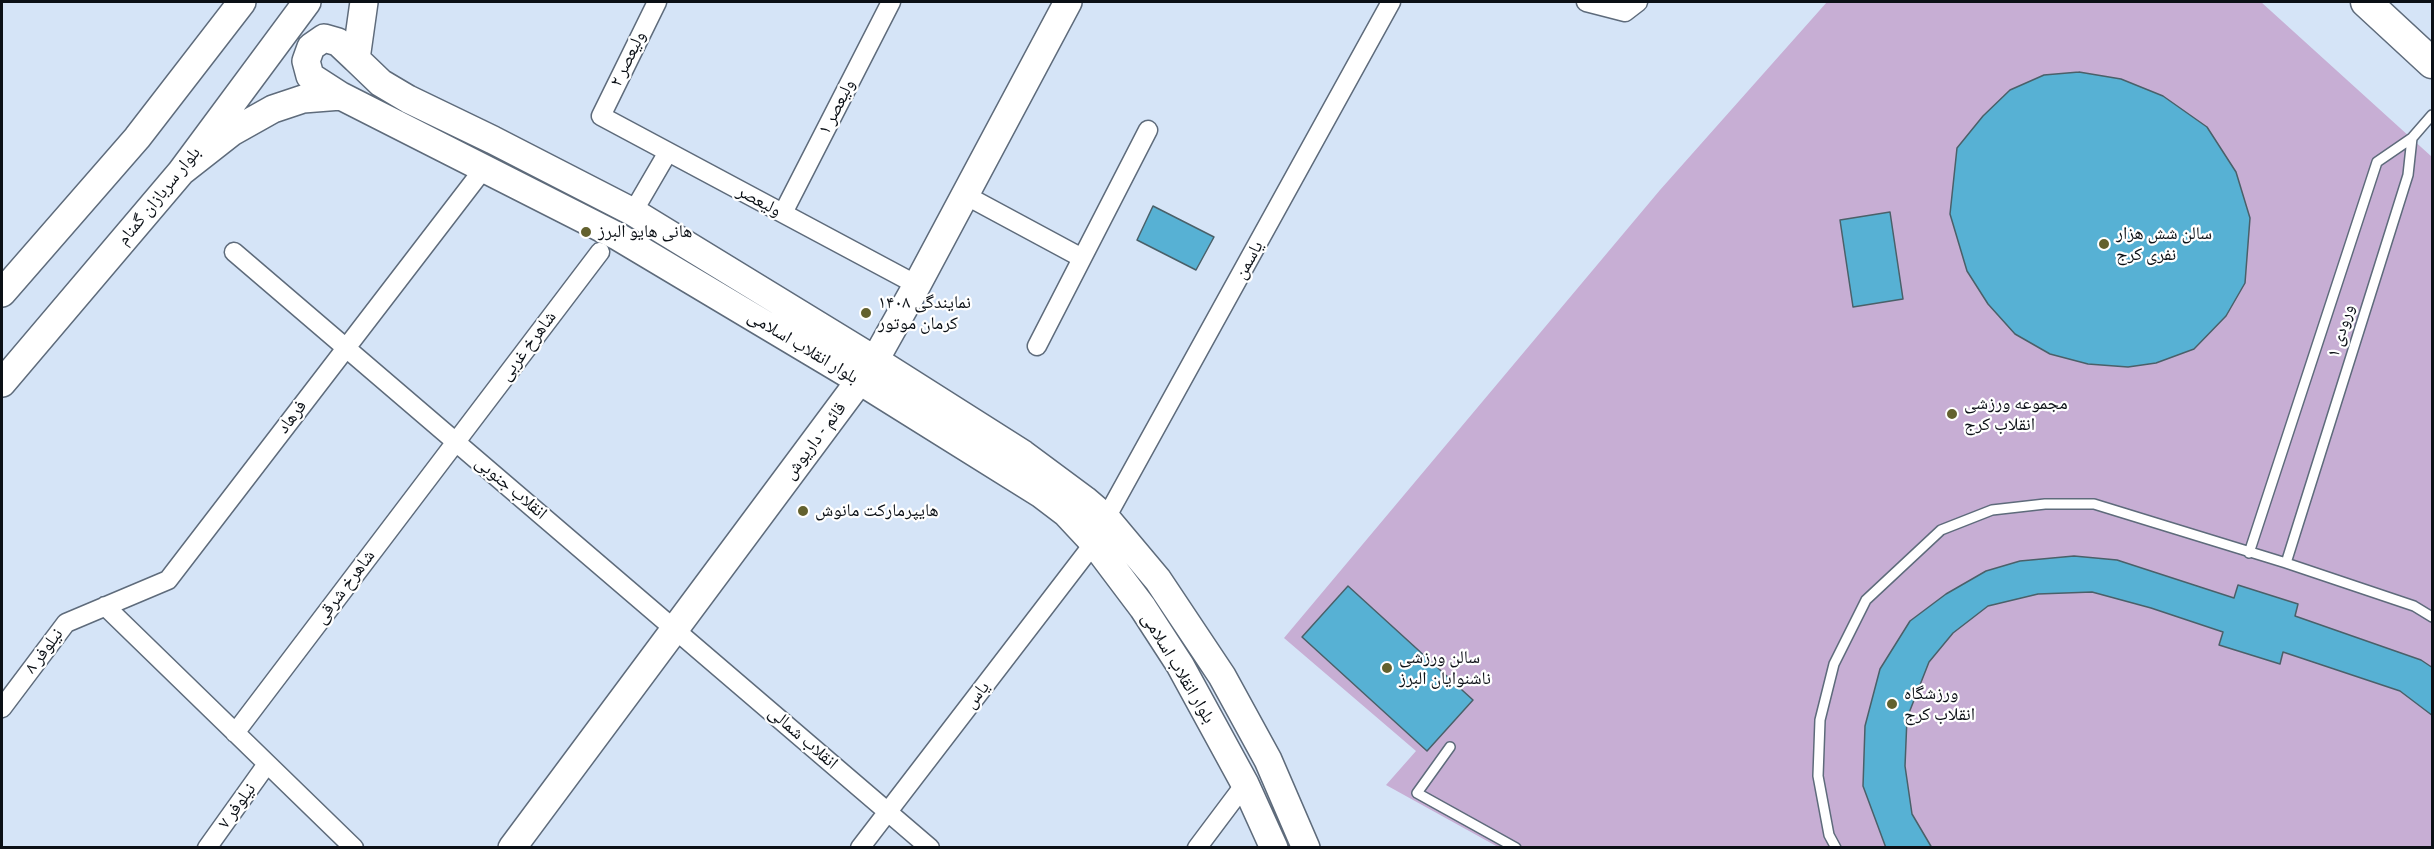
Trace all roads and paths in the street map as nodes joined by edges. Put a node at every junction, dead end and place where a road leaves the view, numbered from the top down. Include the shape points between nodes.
1 (242, 2) edge
2 (307, 2) edge
3 (364, 2) edge
4 (657, 2) edge
5 (891, 2) edge
6 (1068, 2) edge
7 (1391, 2) edge
8 (1586, 2) edge
9 (1638, 2) edge
10 (2366, 2) edge
11 (356, 59) junction
12 (2433, 63) edge
13 (341, 96) junction
14 (2433, 115) edge
15 (601, 116) joint
16 (1148, 130) dead end
17 (2412, 138) junction
18 (668, 152) junction
19 (484, 166) junction
20 (181, 172) junction
21 (965, 195) junction
22 (633, 212) junction
23 (783, 213) junction
24 (234, 252) dead end
25 (600, 252) dead end
26 (1082, 258) junction
27 (917, 285) junction
28 (2, 293) edge
29 (1037, 346) dead end
30 (346, 347) junction
31 (867, 370) junction
32 (2, 383) edge
33 (456, 441) junction
34 (1106, 518) junction
35 (1094, 543) junction
36 (2249, 553) junction
37 (2286, 563) junction
38 (105, 606) junction
39 (2433, 616) edge
40 (66, 622) joint
41 (675, 628) junction
42 (2, 708) edge
43 (235, 733) junction
44 (1450, 747) dead end
45 (267, 764) junction
46 (1245, 784) junction
47 (888, 811) junction
48 (207, 848) edge
49 (354, 848) edge
50 (512, 848) edge
51 (860, 848) edge
52 (930, 848) edge
53 (1197, 848) edge
54 (1274, 848) edge
55 (1306, 848) edge
56 (1516, 848) edge
57 (1836, 848) edge

1 - 28 main road via 137,138
2 - 20 main road, بلوار سربازان گمنام
3 - 11 main road
4 - 15 street, ولیعصر ۲
5 - 23 street, ولیعصر ۱
6 - 21 main road, قائم - داریوش
7 - 34 street, یاسمن
8 - 9 street via 1625,12
10 - 12 main road
11 - 13 main road, بلوار انقلاب اسلامی via 338,42 324,38 311,47 306,61 310,76
11 - 22 main road, بلوار انقلاب اسلامی via 408,99
13 - 19 main road, بلوار انقلاب اسلامی
13 - 20 main road via 303,99 273,109 231,132
14 - 17 lane
15 - 18 street, ولیعصر
16 - 26 street
17 - 36 lane via 2377,162
17 - 37 lane, ورودی ۱ via 2408,175
18 - 22 street
18 - 23 street, ولیعصر
19 - 30 street, فرهاد
19 - 31 main road, بلوار انقلاب اسلامی
20 - 32 main road, بلوار سربازان گمنام
21 - 26 street
21 - 27 main road, قائم - داریوش
22 - 31 main road, بلوار انقلاب اسلامی
23 - 27 street, ولیعصر
24 - 30 street, انقلاب جنوبی
25 - 33 street, شاهرخ غربی
26 - 29 street
27 - 31 main road, قائم - داریوش
30 - 33 street, انقلاب جنوبی
30 - 38 street, فرهاد via 168,580
31 - 34 main road, بلوار انقلاب اسلامی via 1023,454
31 - 35 main road, بلوار انقلاب اسلامی via 1066,513
31 - 41 main road, قائم - داریوش
33 - 41 street, انقلاب جنوبی
33 - 43 street, شاهرخ شرقی
34 - 35 main road
34 - 55 main road, بلوار انقلاب اسلامی via 1158,580 1222,676 1268,760
35 - 46 main road, بلوار انقلاب اسلامی via 1180,665
35 - 47 street, یاس
36 - 37 lane
36 - 57 lane via 2094,504 1992,510 1941,530 1866,600 1834,664 1820,720 1818,776 1829,835
37 - 39 lane
38 - 40 street, فرهاد
38 - 43 street
40 - 42 street, نیلوفر ۸
41 - 47 street, انقلاب شمالی
41 - 50 main road, قائم - داریوش
43 - 45 street
44 - 56 lane via 1417,793
45 - 48 street, نیلوفر ۷
45 - 49 street
46 - 53 street
46 - 54 main road, بلوار انقلاب اسلامی
47 - 51 street, یاس
47 - 52 street, انقلاب شمالی

